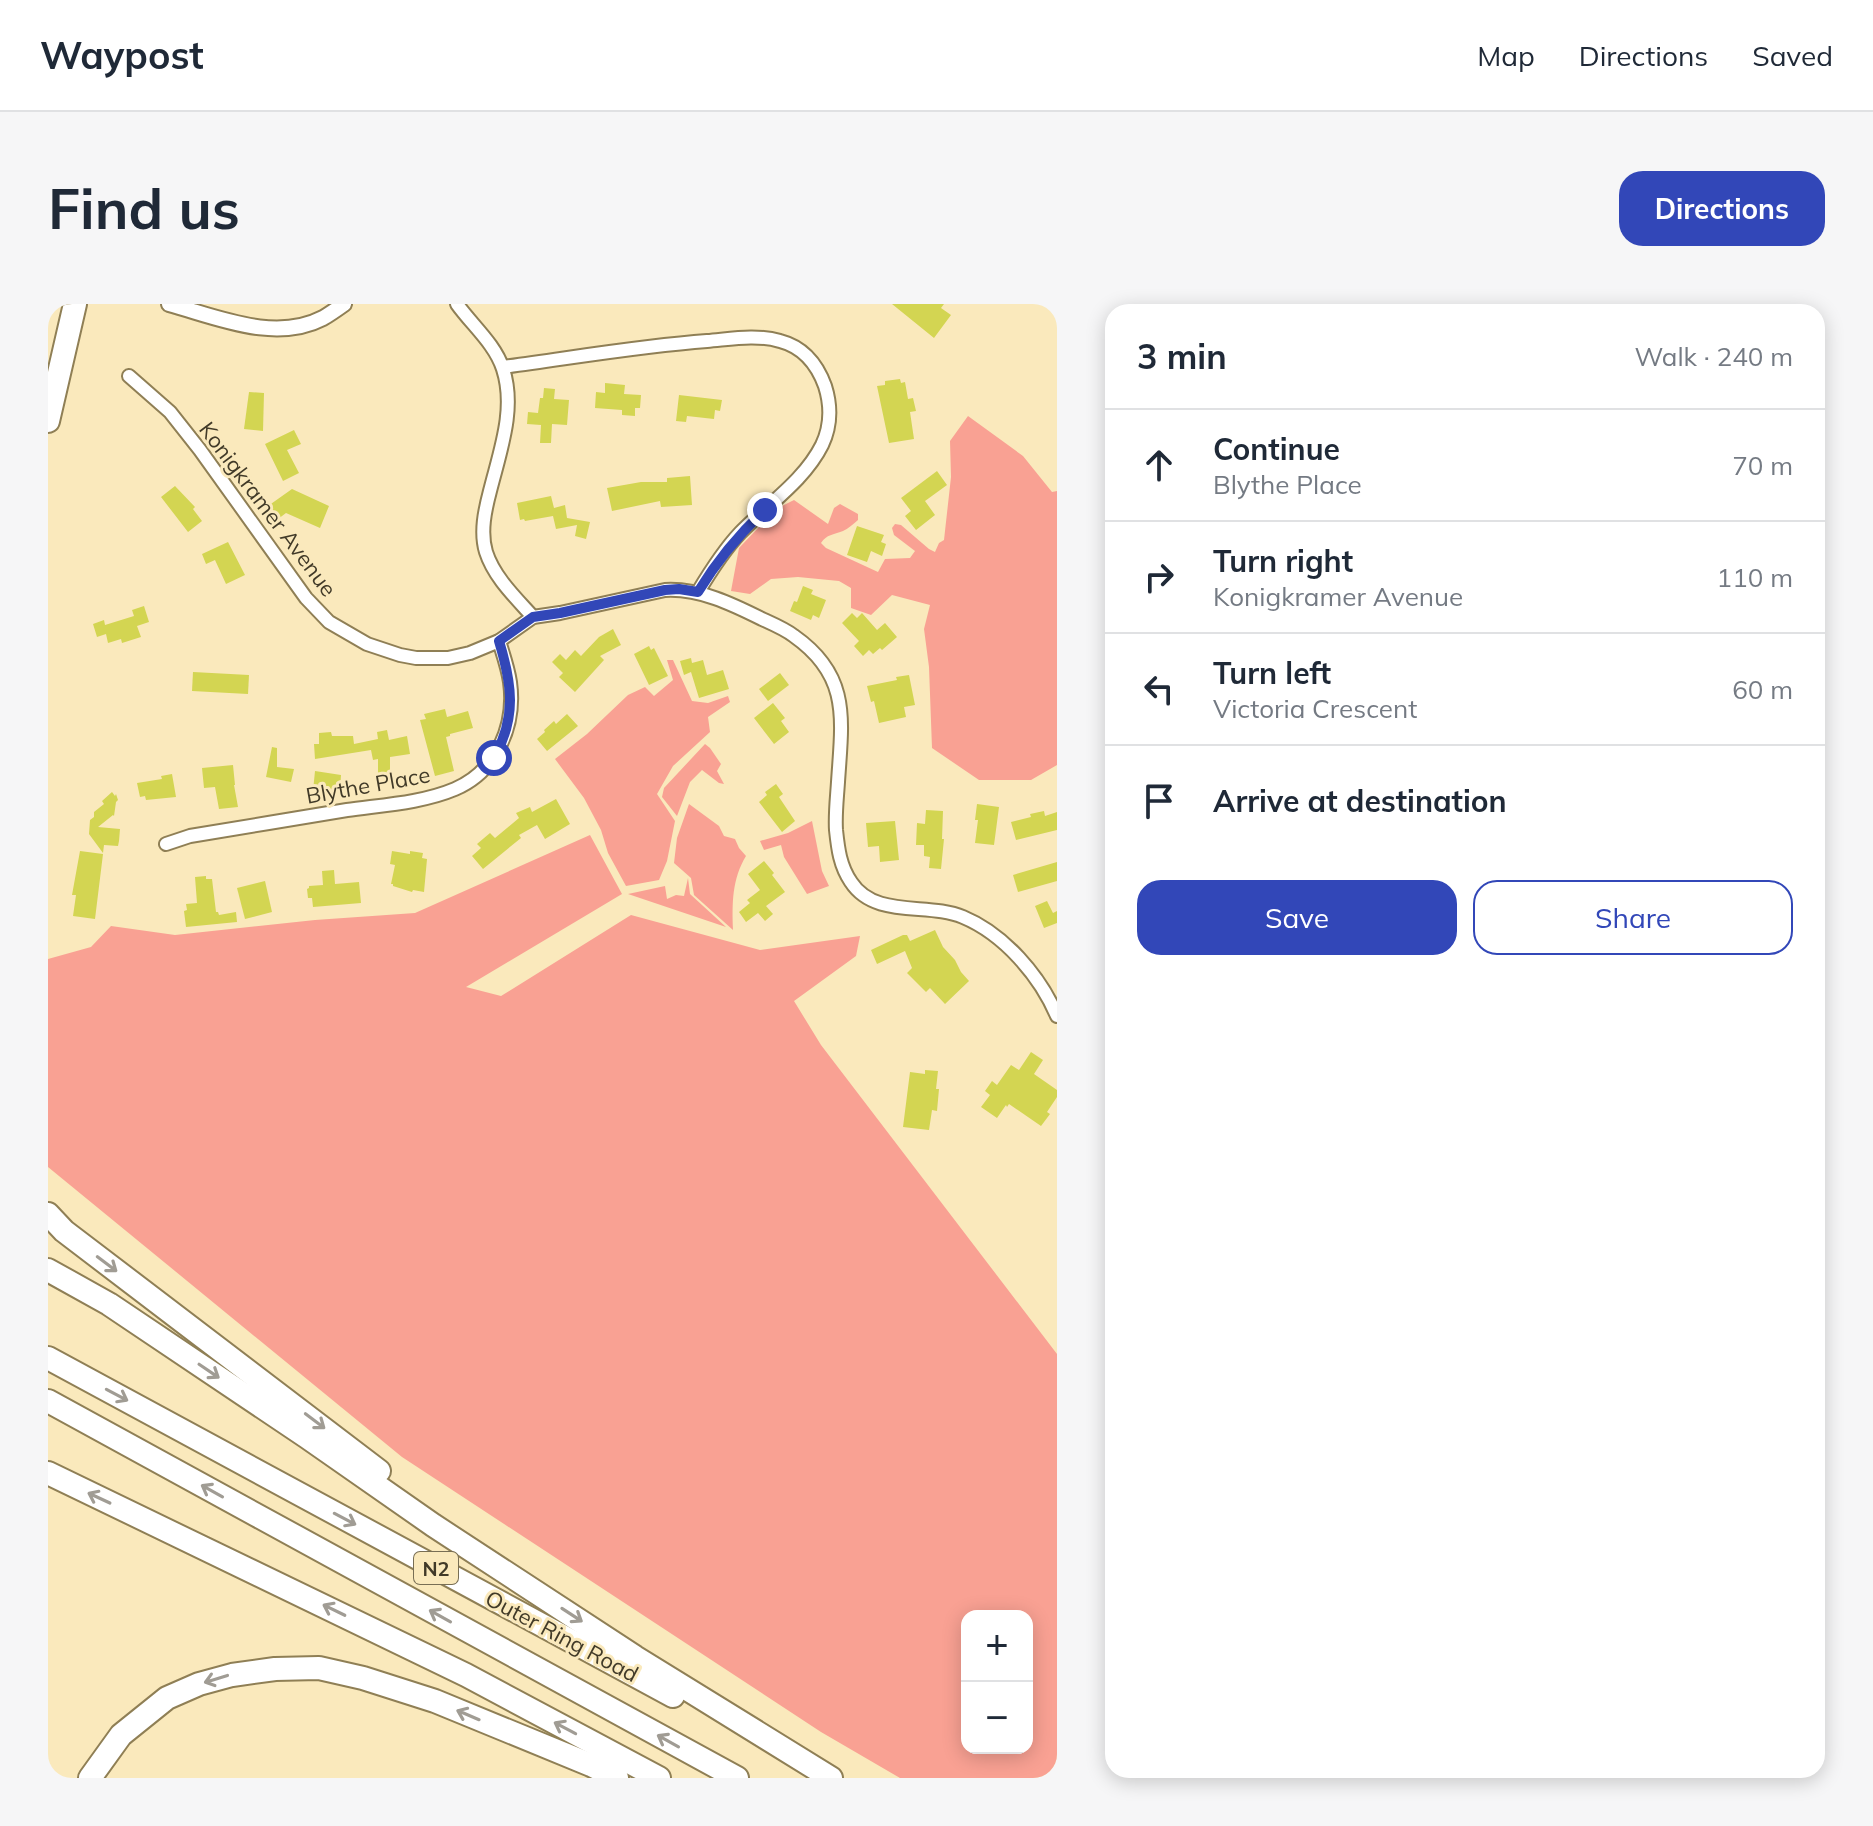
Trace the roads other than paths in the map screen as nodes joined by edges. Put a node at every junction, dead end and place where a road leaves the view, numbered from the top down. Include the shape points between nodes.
1 (61, 304) edge
2 (75, 304) edge
3 (169, 304) edge
4 (344, 304) edge
5 (457, 304) edge
6 (48, 349) edge
7 (503, 367) junction
8 (129, 376) dead end
9 (48, 421) edge
10 (698, 592) junction
11 (533, 617) junction
12 (499, 641) junction
13 (166, 844) dead end
14 (1057, 1016) edge
15 (48, 1214) edge
16 (48, 1270) edge
17 (48, 1358) edge
18 (48, 1401) edge
19 (48, 1473) edge
20 (506, 1573) junction
21 (90, 1778) edge
22 (617, 1778) edge
23 (659, 1778) edge
24 (737, 1778) edge
25 (824, 1778) edge
26 (831, 1778) edge

1 - 6 highway
2 - 9 highway
3 - 4 street via 271,329 322,319
5 - 7 street
7 - 10 street via 752,338 782,341 807,355 828,397 822,445 799,476 739,534
7 - 11 street via 508,409 483,528 486,550 505,585
8 - 12 street, Konigkramer Avenue via 170,412 329,622 367,644 416,658 448,658
10 - 11 street, Konigkramer Avenue via 665,590
10 - 14 street, Konigkramer Avenue via 792,634 832,675 842,726 835,821 838,855 852,884 880,903 961,916 979,926 1025,966
11 - 12 street, Konigkramer Avenue
12 - 13 street, Blythe Place via 510,682 508,724 494,758 474,778 414,800
15 -> 20 highway
16 -> 20 highway via 109,1304
17 -> 25 highway, Outer Ring Road / N2
24 -> 18 highway, Outer Ring Road / N2
23 -> 19 highway via 466,1675
20 -> 26 highway
22 -> 21 highway via 435,1701 319,1668 232,1675 167,1698 121,1735

